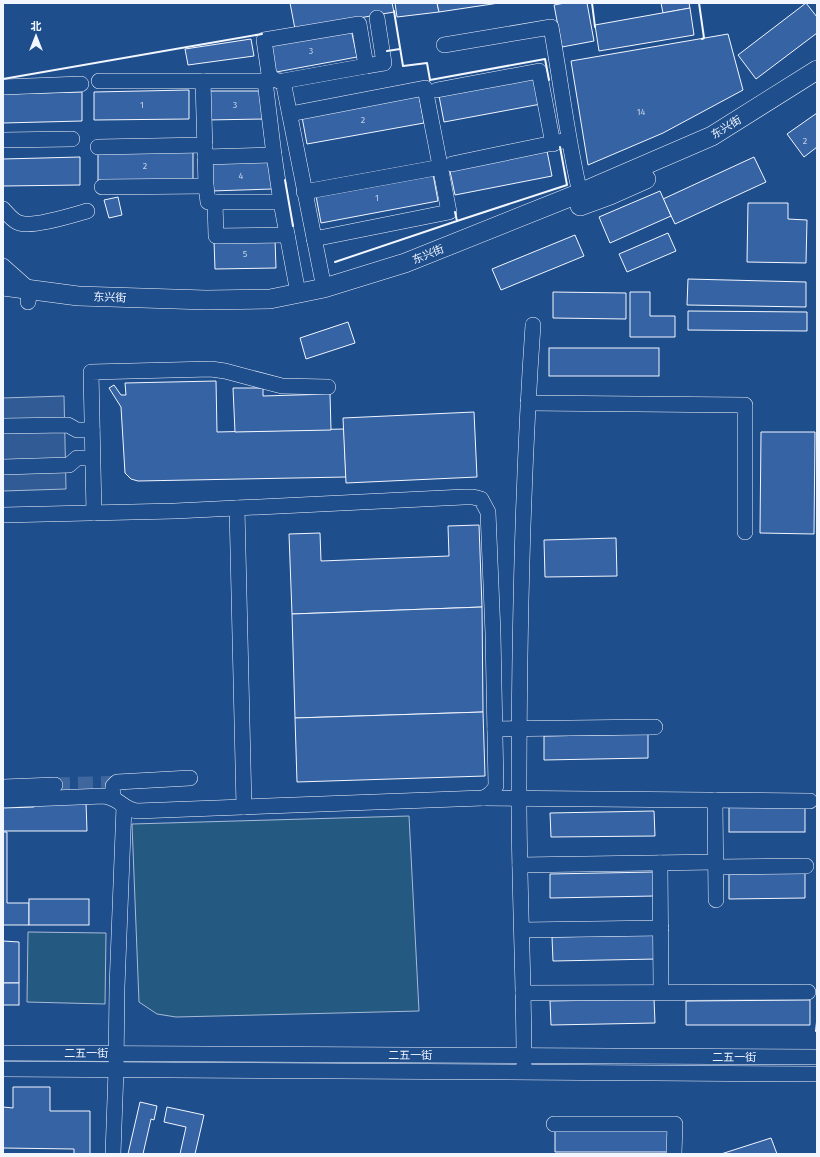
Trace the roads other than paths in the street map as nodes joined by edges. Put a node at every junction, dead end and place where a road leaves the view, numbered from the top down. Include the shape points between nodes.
1 (377, 18) dead end
2 (444, 46) dead end
3 (366, 66) junction
4 (817, 70) edge
5 (99, 81) dead end
6 (202, 81) junction
7 (283, 81) junction
8 (81, 84) dead end
9 (817, 84) edge
10 (3, 86) edge
11 (437, 90) dead end
12 (290, 114) junction
13 (72, 139) dead end
14 (3, 140) edge
15 (569, 140) junction
16 (553, 144) junction
17 (98, 147) dead end
18 (205, 151) junction
19 (274, 155) junction
20 (447, 165) junction
21 (206, 186) junction
22 (102, 187) dead end
23 (304, 192) junction
24 (580, 192) junction
25 (215, 202) junction
26 (281, 202) junction
27 (3, 209) edge
28 (87, 211) dead end
29 (287, 235) junction
30 (314, 239) junction
31 (3, 266) edge
32 (3, 286) edge
33 (324, 288) junction
34 (298, 293) junction
35 (29, 296) junction
36 (3, 299) edge
37 (533, 325) dead end
38 (328, 387) dead end
39 (528, 403) junction
40 (3, 426) edge
41 (92, 430) junction
42 (92, 458) junction
43 (3, 467) edge
44 (238, 508) junction
45 (94, 513) junction
46 (3, 515) edge
47 (745, 532) dead end
48 (655, 727) dead end
49 (495, 729) junction
50 (519, 729) junction
51 (190, 778) dead end
52 (55, 785) tunnel mouth
53 (3, 787) edge
54 (483, 798) junction
55 (519, 799) junction
56 (3, 800) edge
57 (715, 800) junction
58 (810, 801) dead end
59 (118, 802) junction
60 (244, 807) junction
61 (660, 863) junction
62 (716, 864) junction
63 (520, 865) junction
64 (806, 866) dead end
65 (716, 900) dead end
66 (661, 928) junction
67 (522, 930) junction
68 (661, 992) junction
69 (808, 992) dead end
70 (523, 993) junction
71 (3, 1052) edge
72 (116, 1053) junction
73 (524, 1056) junction
74 (817, 1057) edge
75 (3, 1069) edge
76 (116, 1070) junction
77 (524, 1072) junction
78 (817, 1074) edge
79 (554, 1124) dead end
80 (113, 1154) edge
81 (674, 1154) edge

1 - 3 street via 384,63
2 - 15 street via 551,27
3 - 7 street
3 - 7 street via 359,24 264,40 269,74 276,81
4 - 24 main road, 东兴街 via 712,136
5 - 6 street
6 - 18 street
6 - 19 street via 265,81
7 - 12 street
8 - 10 street
9 - 35 main road, 东兴街 via 723,144 610,194 410,273 321,300 266,311 206,312 82,310
11 - 16 street via 539,71
12 - 20 street via 425,88
12 - 23 street
13 - 14 street
15 - 16 street
15 - 24 street
16 - 20 street
17 - 18 street
18 - 19 street
18 - 21 street
19 - 26 street
20 - 23 street
20 - 30 street via 448,212
21 - 22 street
21 - 25 street via 208,202
23 - 30 street
24 - 33 main road, 东兴街 via 405,263
25 - 26 street
25 - 29 street via 216,236
26 - 29 street
27 - 28 street via 17,222 24,224 59,219
29 - 34 street
30 - 33 street
31 - 35 street
32 - 35 main road, 东兴街
33 - 34 main road, 东兴街
34 - 35 main road, 东兴街 via 270,299 206,300
35 - 36 main road, 东兴街
37 - 39 street
38 - 41 street via 282,386 225,371 211,370 91,372
39 - 47 street via 745,406
39 - 50 street via 522,514
40 - 41 street via 68,425 77,430
41 - 42 street
42 - 43 street via 77,458 69,465
42 - 45 street
44 - 45 street
44 - 49 street via 456,497 481,499 488,512
44 - 60 street
45 - 46 street
48 - 50 street
49 - 50 street
49 - 54 street via 496,786
50 - 55 street
51 - 59 street via 117,782 113,786
52 - 53 street
54 - 55 street
54 - 60 street
55 - 57 street
55 - 63 street
56 - 59 street via 96,796
57 - 58 street
57 - 62 street
59 - 60 street via 130,810 137,811
59 - 72 street
61 - 62 street
61 - 63 street
61 - 66 street
62 - 64 street
62 - 65 street
63 - 67 street
66 - 67 street
66 - 68 street
67 - 70 street
68 - 69 street
68 - 70 street
70 - 73 street
71 - 72 street, 二五一街
72 - 73 street, 二五一街
72 - 76 street
73 - 74 street, 二五一街
73 - 77 street
75 - 76 street, 二五一街
76 - 77 street, 二五一街
76 - 80 street
77 - 78 street, 二五一街
79 - 81 street via 675,1124

